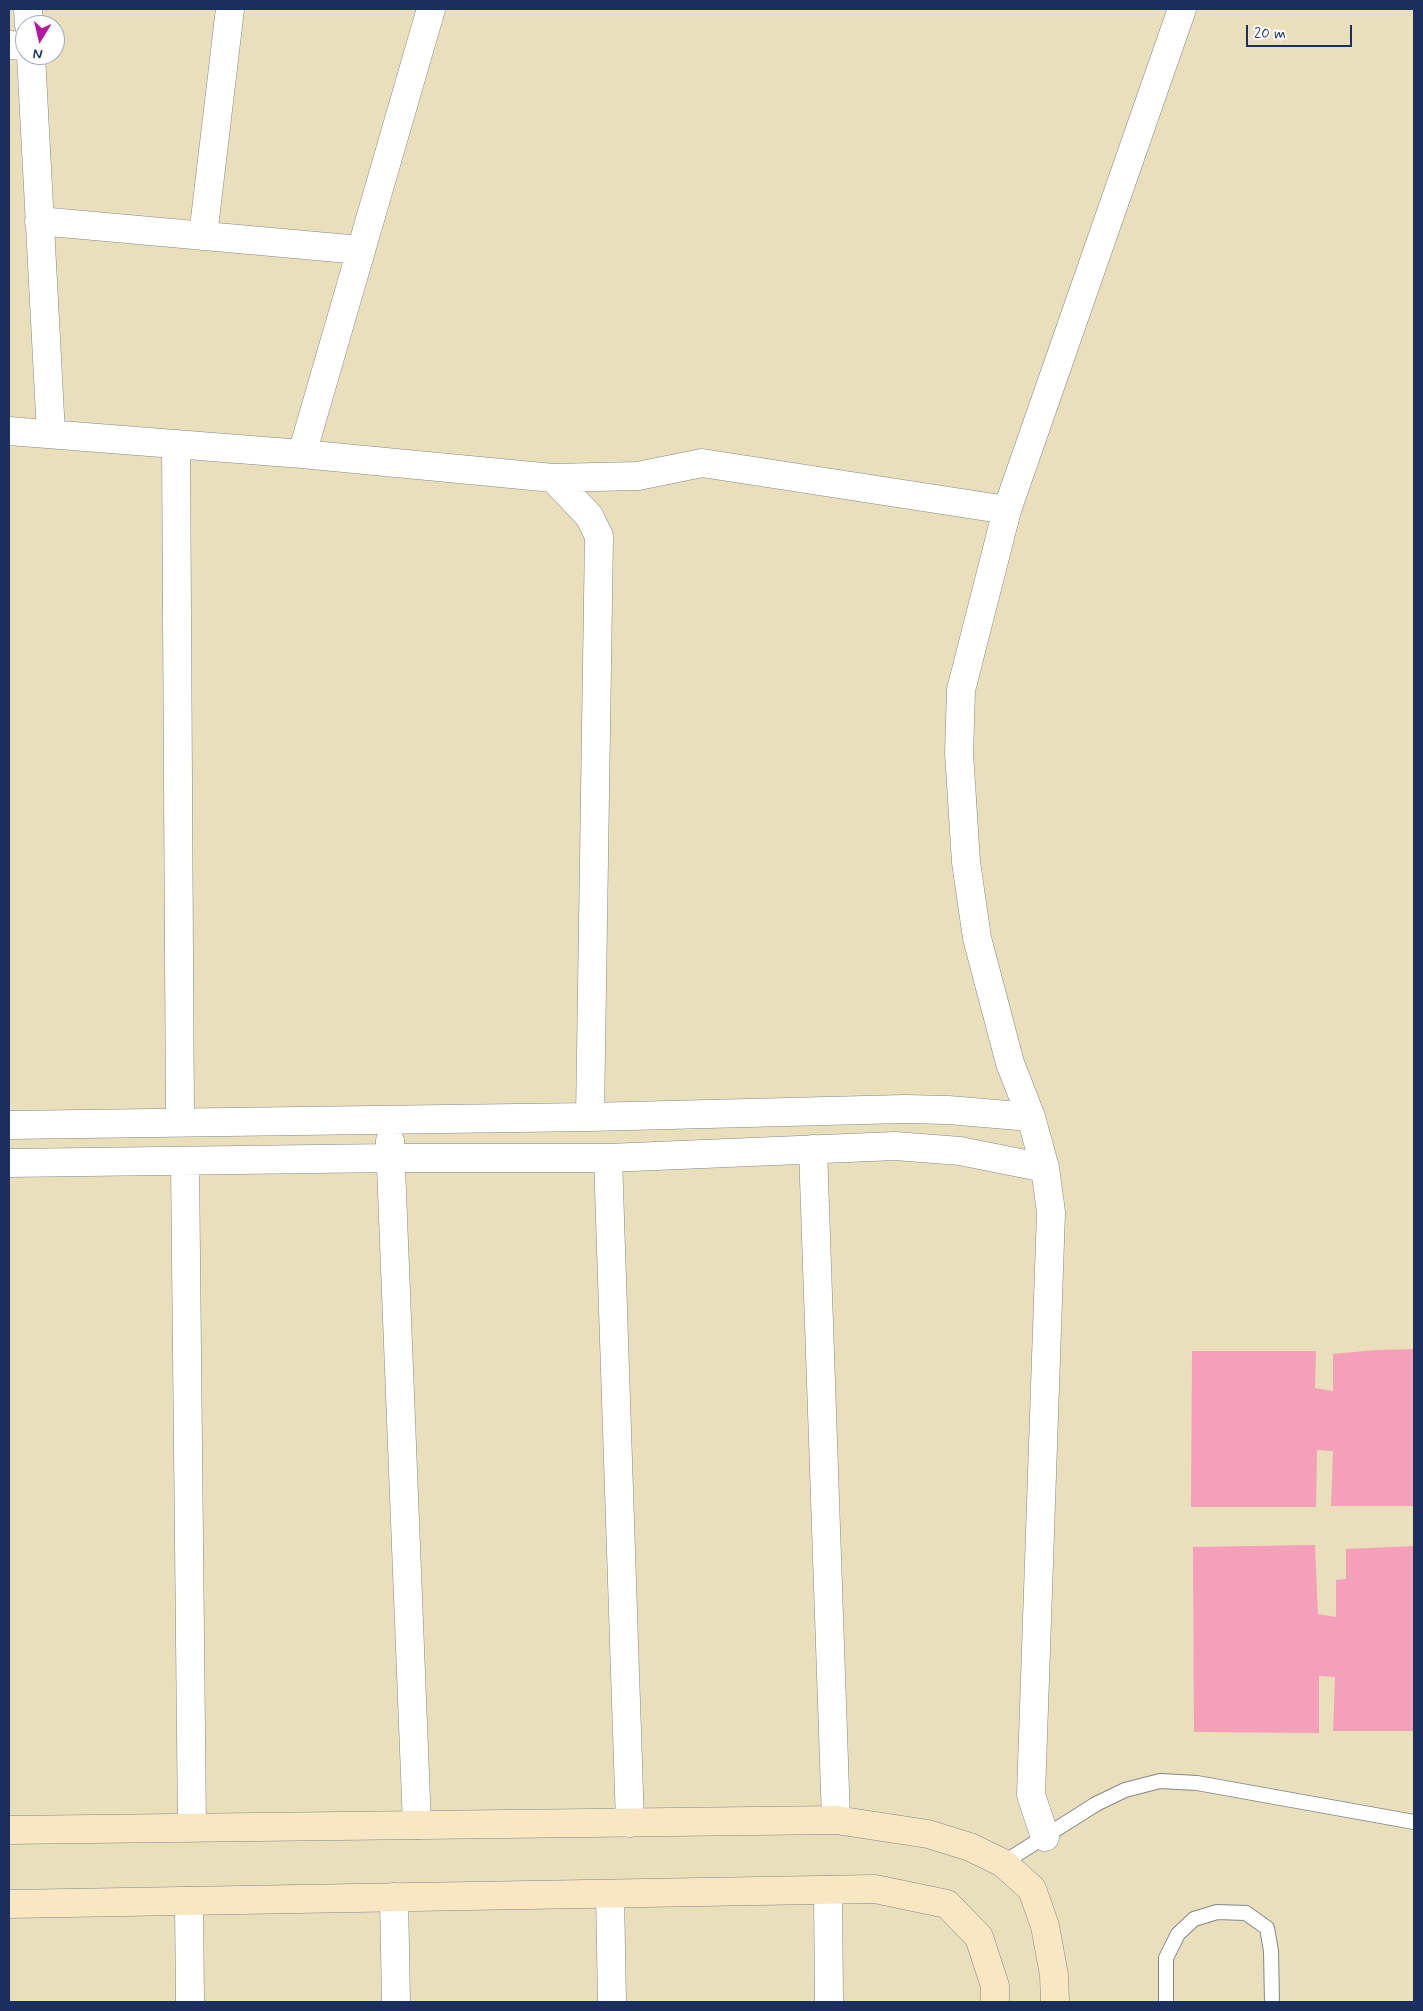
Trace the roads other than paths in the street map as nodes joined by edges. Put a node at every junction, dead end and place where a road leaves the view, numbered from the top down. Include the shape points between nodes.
1 (230, 9) edge
2 (431, 9) edge
3 (1182, 9) edge
4 (31, 65) edge
5 (39, 221) junction
6 (202, 236) junction
7 (360, 250) junction
8 (9, 431) edge
9 (51, 434) junction
10 (176, 444) junction
11 (302, 454) junction
12 (553, 478) junction
13 (1007, 510) junction
14 (590, 1117) junction
15 (1031, 1117) junction
16 (390, 1119) junction
17 (180, 1122) junction
18 (9, 1125) edge
19 (813, 1149) junction
20 (391, 1158) junction
21 (608, 1158) junction
22 (185, 1162) junction
23 (9, 1163) edge
24 (1045, 1168) junction
25 (836, 1820) junction
26 (1414, 1822) edge
27 (630, 1823) junction
28 (417, 1826) junction
29 (192, 1828) junction
30 (9, 1830) edge
31 (1045, 1837) junction
32 (1003, 1863) junction
33 (828, 1890) junction
34 (610, 1894) junction
35 (394, 1898) junction
36 (189, 1901) junction
37 (9, 1904) edge
38 (190, 2002) edge
39 (396, 2002) edge
40 (612, 2002) edge
41 (829, 2002) edge
42 (996, 2002) edge
43 (1055, 2002) edge
44 (1166, 2002) edge
45 (1272, 2002) edge

1 - 6 street
2 - 7 street
3 - 13 street
4 - 5 street
5 - 6 street
5 - 9 street
6 - 7 street
7 - 11 street
8 - 9 street
9 - 10 street
10 - 11 street
10 - 17 street
11 - 12 street
12 - 13 street via 638,476 702,463
12 - 14 street via 590,516 599,536
13 - 15 street via 961,690 959,753 966,862 977,938 1010,1064
14 - 15 street via 905,1109
14 - 16 street
15 - 24 street
16 - 17 street
16 - 20 street
17 - 18 street
19 - 21 street
19 - 24 street via 894,1146 960,1151
19 - 25 street
20 - 21 street
20 - 22 street
20 - 28 street
21 - 27 street
22 - 23 street
22 - 29 street
24 - 31 street via 1051,1212 1031,1795
25 - 27 street
25 - 32 street via 928,1834 970,1847
26 - 31 lane via 1197,1783 1160,1781 1125,1790 1096,1804
27 - 28 street
28 - 29 street
29 - 30 street
31 - 32 lane
32 - 43 street via 1032,1889 1045,1926 1054,1975
33 - 34 street
33 - 41 street
33 - 42 street via 875,1889 947,1904 979,1937 995,1986
34 - 35 street
34 - 40 street
35 - 36 street
35 - 39 street
36 - 37 street
36 - 38 street
44 - 45 lane via 1166,1958 1178,1934 1194,1919 1218,1912 1246,1913 1267,1928

